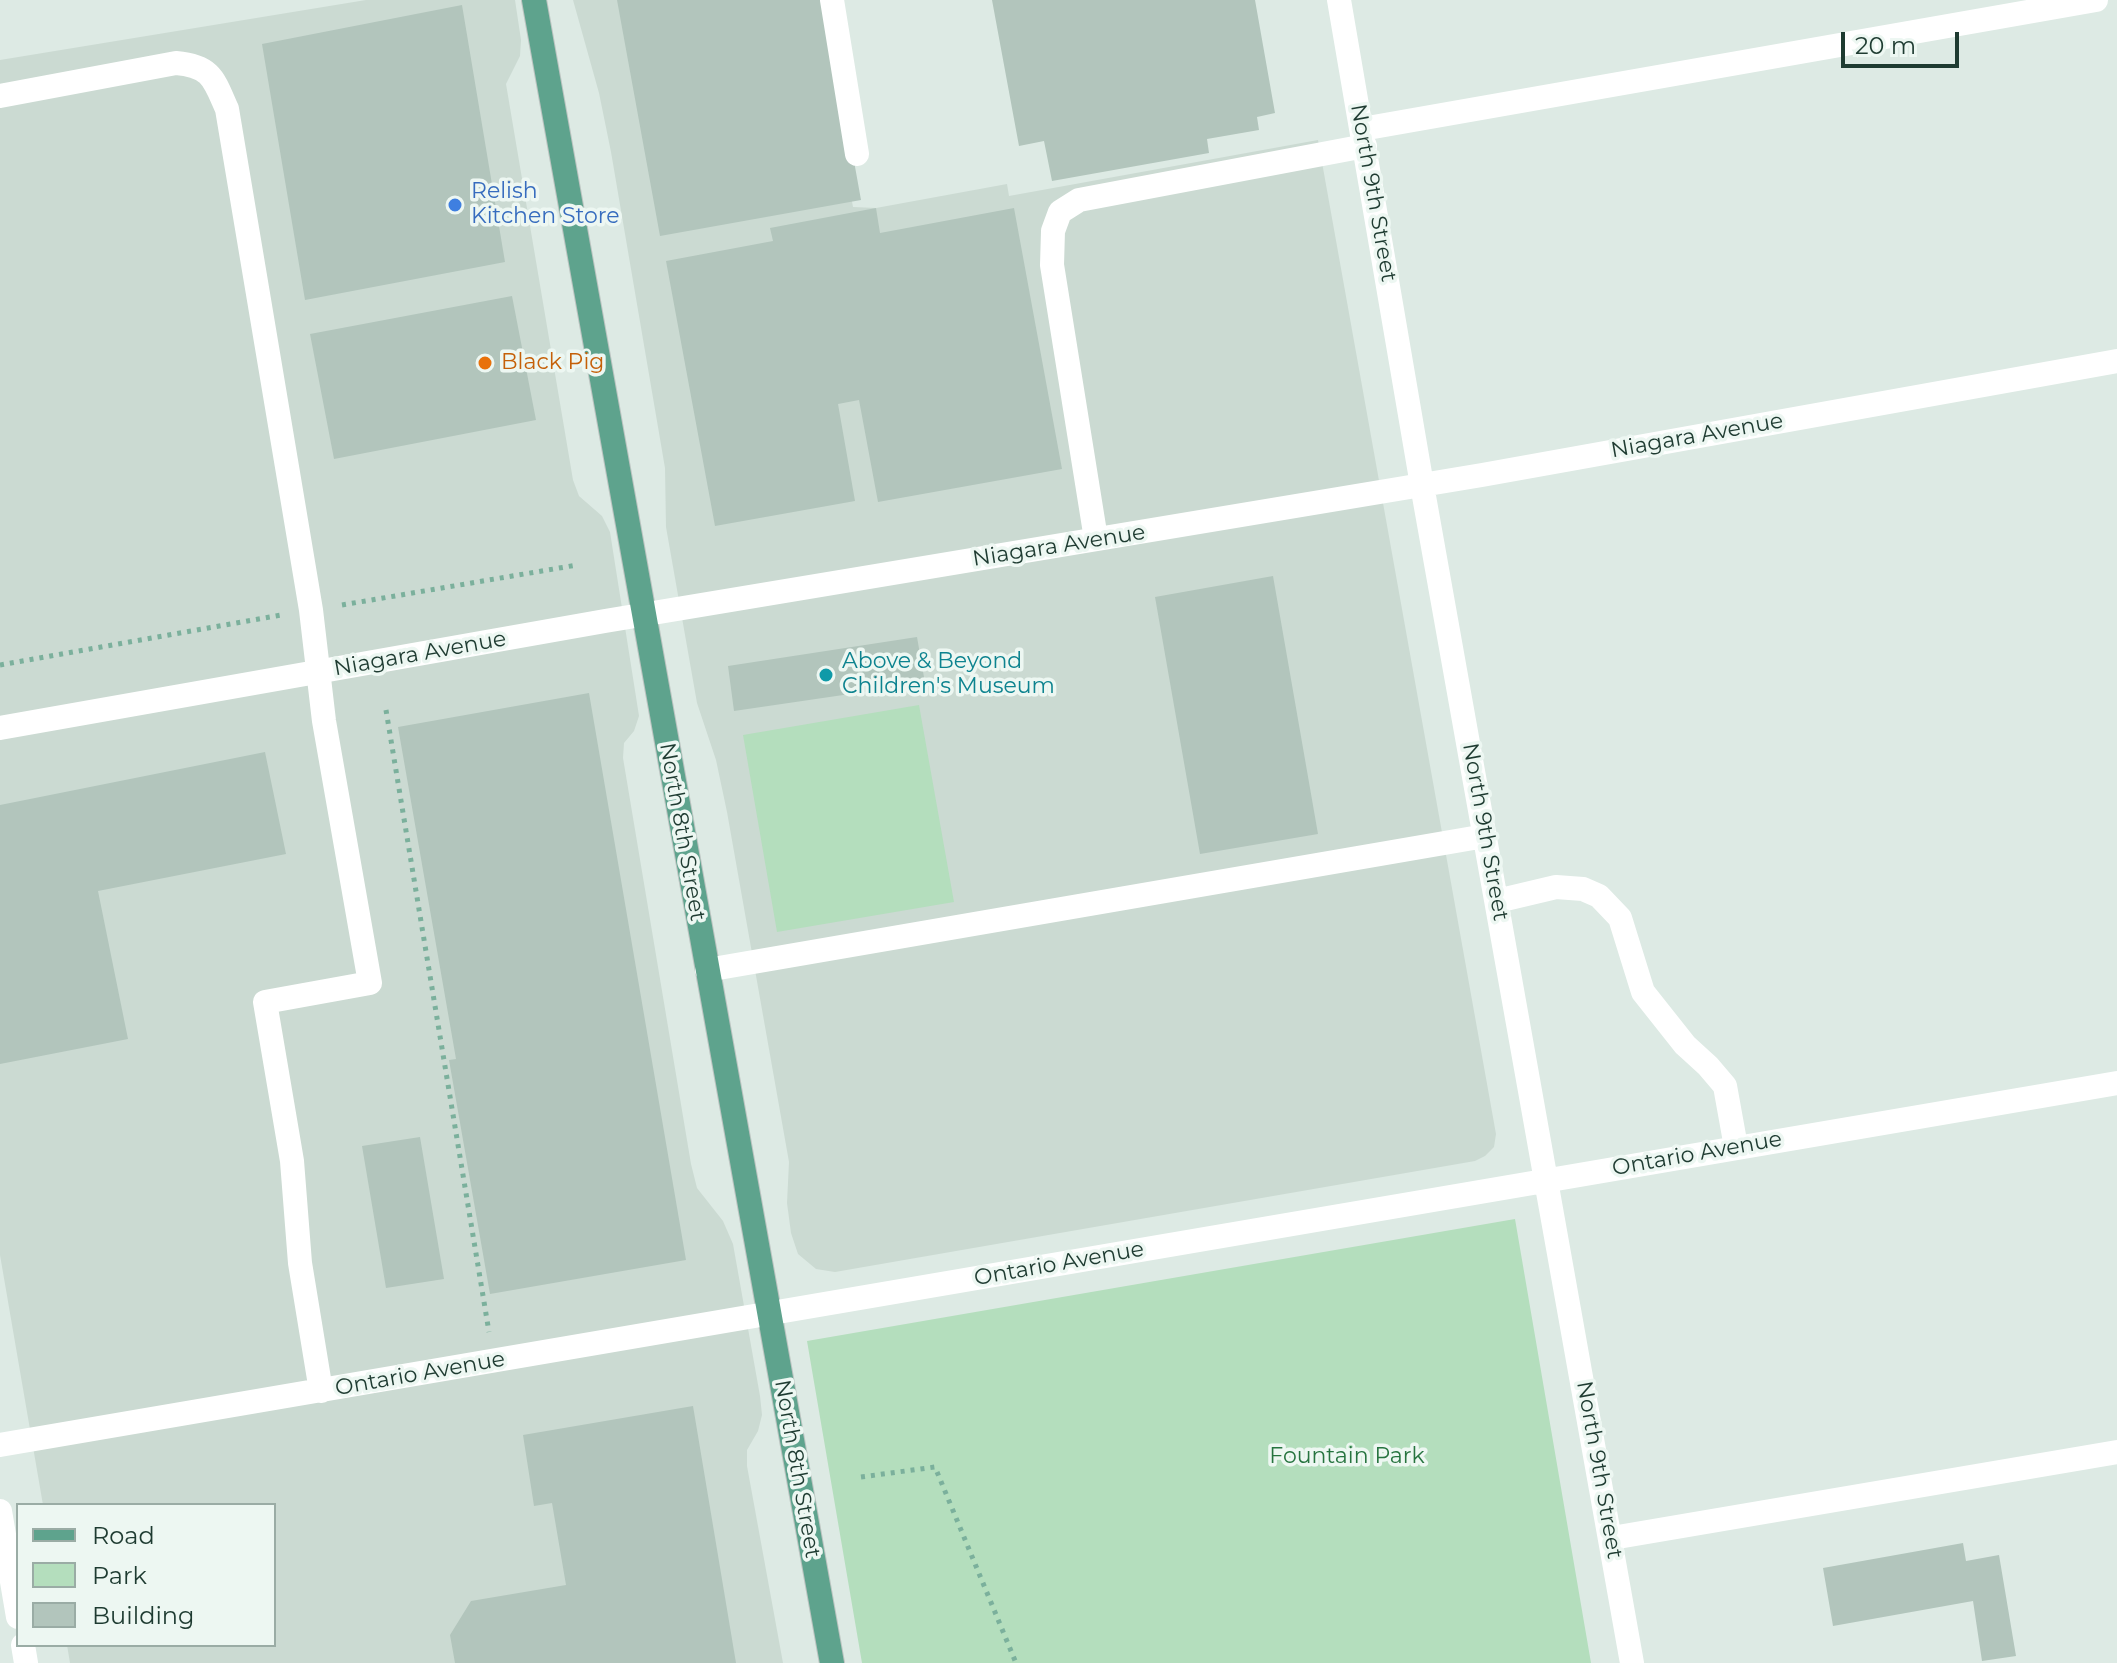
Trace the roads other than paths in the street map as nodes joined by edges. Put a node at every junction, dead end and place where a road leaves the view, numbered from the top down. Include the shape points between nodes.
1 (534, 0) edge
2 (832, 0) edge
3 (1339, 0) edge
4 (2096, 0) edge
5 (0, 96) edge
6 (1363, 137) junction
7 (857, 154) dead end
8 (2117, 361) edge
9 (1422, 485) junction
10 (1096, 539) junction
11 (643, 615) junction
12 (317, 672) junction
13 (0, 728) edge
14 (1485, 836) junction
15 (1497, 901) junction
16 (707, 970) junction
17 (2117, 1083) edge
18 (1736, 1147) junction
19 (1547, 1181) junction
20 (769, 1314) junction
21 (321, 1391) junction
22 (0, 1445) edge
23 (2117, 1452) edge
24 (0, 1511) edge
25 (1612, 1538) junction
26 (16, 1605) edge
27 (832, 1663) edge
28 (1632, 1663) edge

1 - 11 main road, North 8th Street
2 - 7 street
3 - 6 street, North 9th Street
4 - 6 street
5 - 12 street via 176,63 196,64 213,78 227,109
6 - 9 street, North 9th Street
6 - 10 street via 1079,200 1060,212 1053,231 1052,265
8 - 9 street, Niagara Avenue
9 - 10 street, Niagara Avenue
9 - 14 street, North 9th Street
10 - 11 street, Niagara Avenue
11 - 12 street, Niagara Avenue
11 - 16 main road, North 8th Street
12 - 13 street, Niagara Avenue
12 - 21 street via 370,983 265,1002 292,1161 300,1263
14 - 15 street, North 9th Street
14 - 16 street
15 - 18 street via 1556,887 1599,896 1620,918 1643,992 1725,1086
15 - 19 street, North 9th Street
16 - 20 main road, North 8th Street
17 - 18 street, Ontario Avenue
18 - 19 street, Ontario Avenue
19 - 20 street, Ontario Avenue
19 - 25 street, North 9th Street
20 - 21 street, Ontario Avenue
20 - 27 main road, North 8th Street
21 - 22 street, Ontario Avenue
23 - 25 street
24 - 26 street
25 - 28 street, North 9th Street

